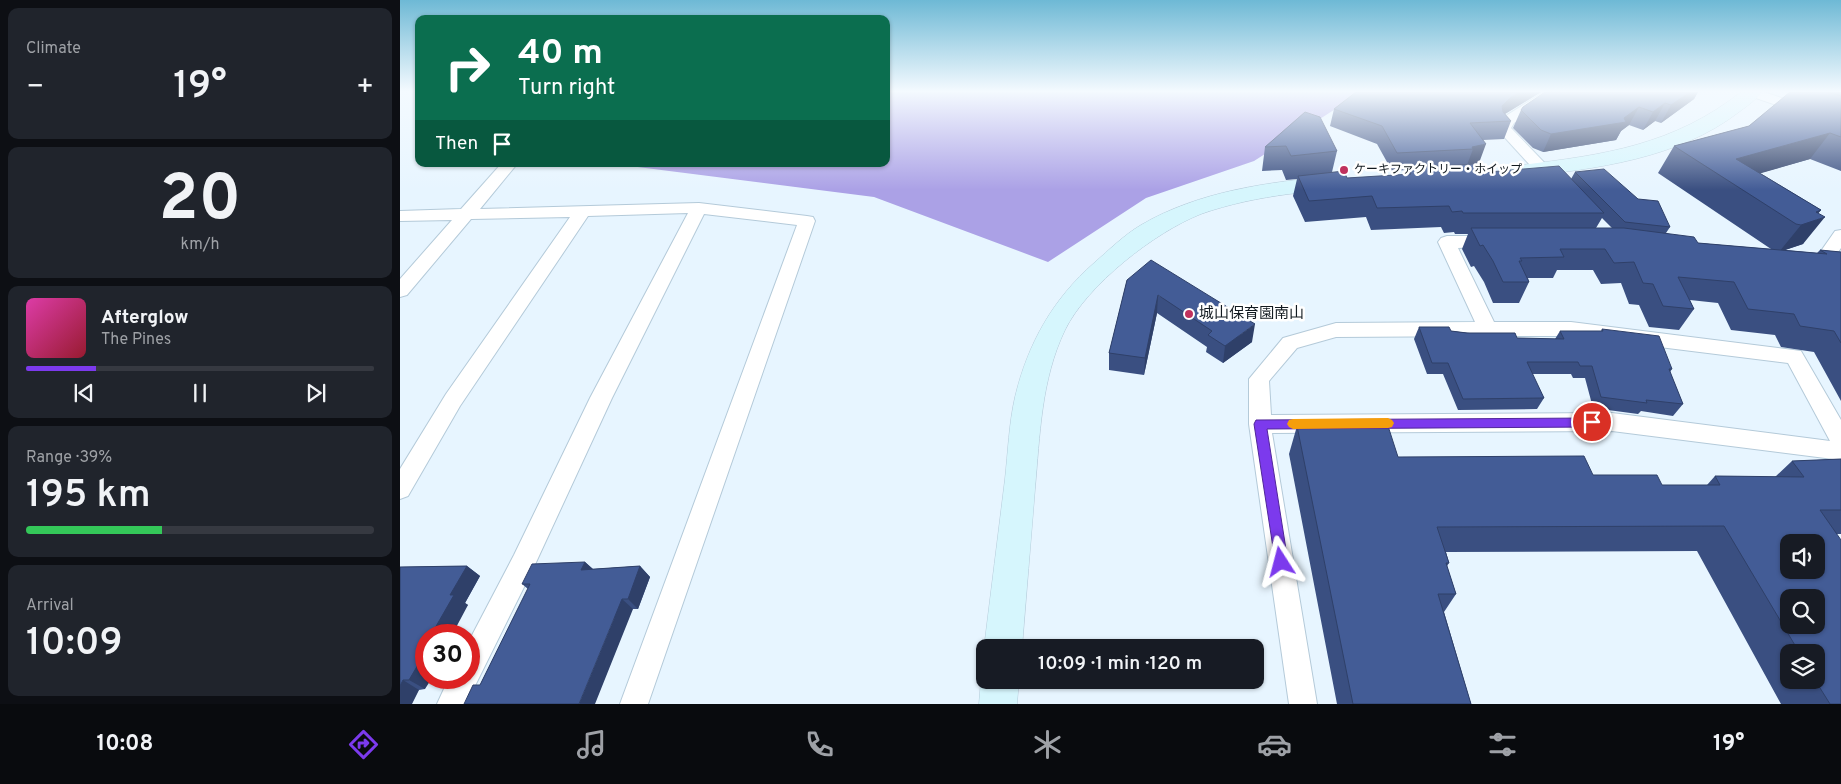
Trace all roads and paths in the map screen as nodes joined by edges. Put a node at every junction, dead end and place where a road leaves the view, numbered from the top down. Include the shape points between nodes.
1 (1504, 125) edge
2 (1706, 125) edge
3 (506, 167) edge
4 (1542, 169) junction
5 (1502, 172) edge
6 (1355, 182) edge
7 (1565, 192) edge
8 (699, 208) junction
9 (582, 212) junction
10 (465, 215) junction
11 (400, 216) edge
12 (1841, 235) edge
13 (1505, 242) edge
14 (1800, 262) edge
15 (1820, 264) junction
16 (1841, 267) edge
17 (400, 291) edge
18 (1488, 330) junction
19 (1260, 424) junction
20 (1841, 440) edge
21 (1841, 451) edge
22 (400, 489) edge
23 (1004, 639) edge
24 (480, 648) edge
25 (458, 689) edge
26 (999, 689) edge
27 (451, 704) edge
28 (634, 704) edge
29 (998, 704) edge
30 (1303, 704) edge

1 - 4 street via 1504,129
2 - 4 street via 1676,139 1608,158
3 - 10 street
4 - 5 street
4 - 7 street
6 - 23 street via 1275,189 1181,215 1125,248 1084,285 1056,323 1040,360 1029,398
8 - 9 street
8 - 24 street via 601,398
8 - 28 street via 807,221
9 - 10 street
9 - 22 street via 453,400
10 - 11 street
10 - 17 street
12 - 15 street
13 - 18 street via 1447,242
14 - 15 street
15 - 16 street
18 - 19 street via 1336,330 1290,343 1260,379
18 - 20 street via 1571,329 1794,356
19 - 21 street via 1612,422
19 - 30 street
25 - 27 street
26 - 29 street

